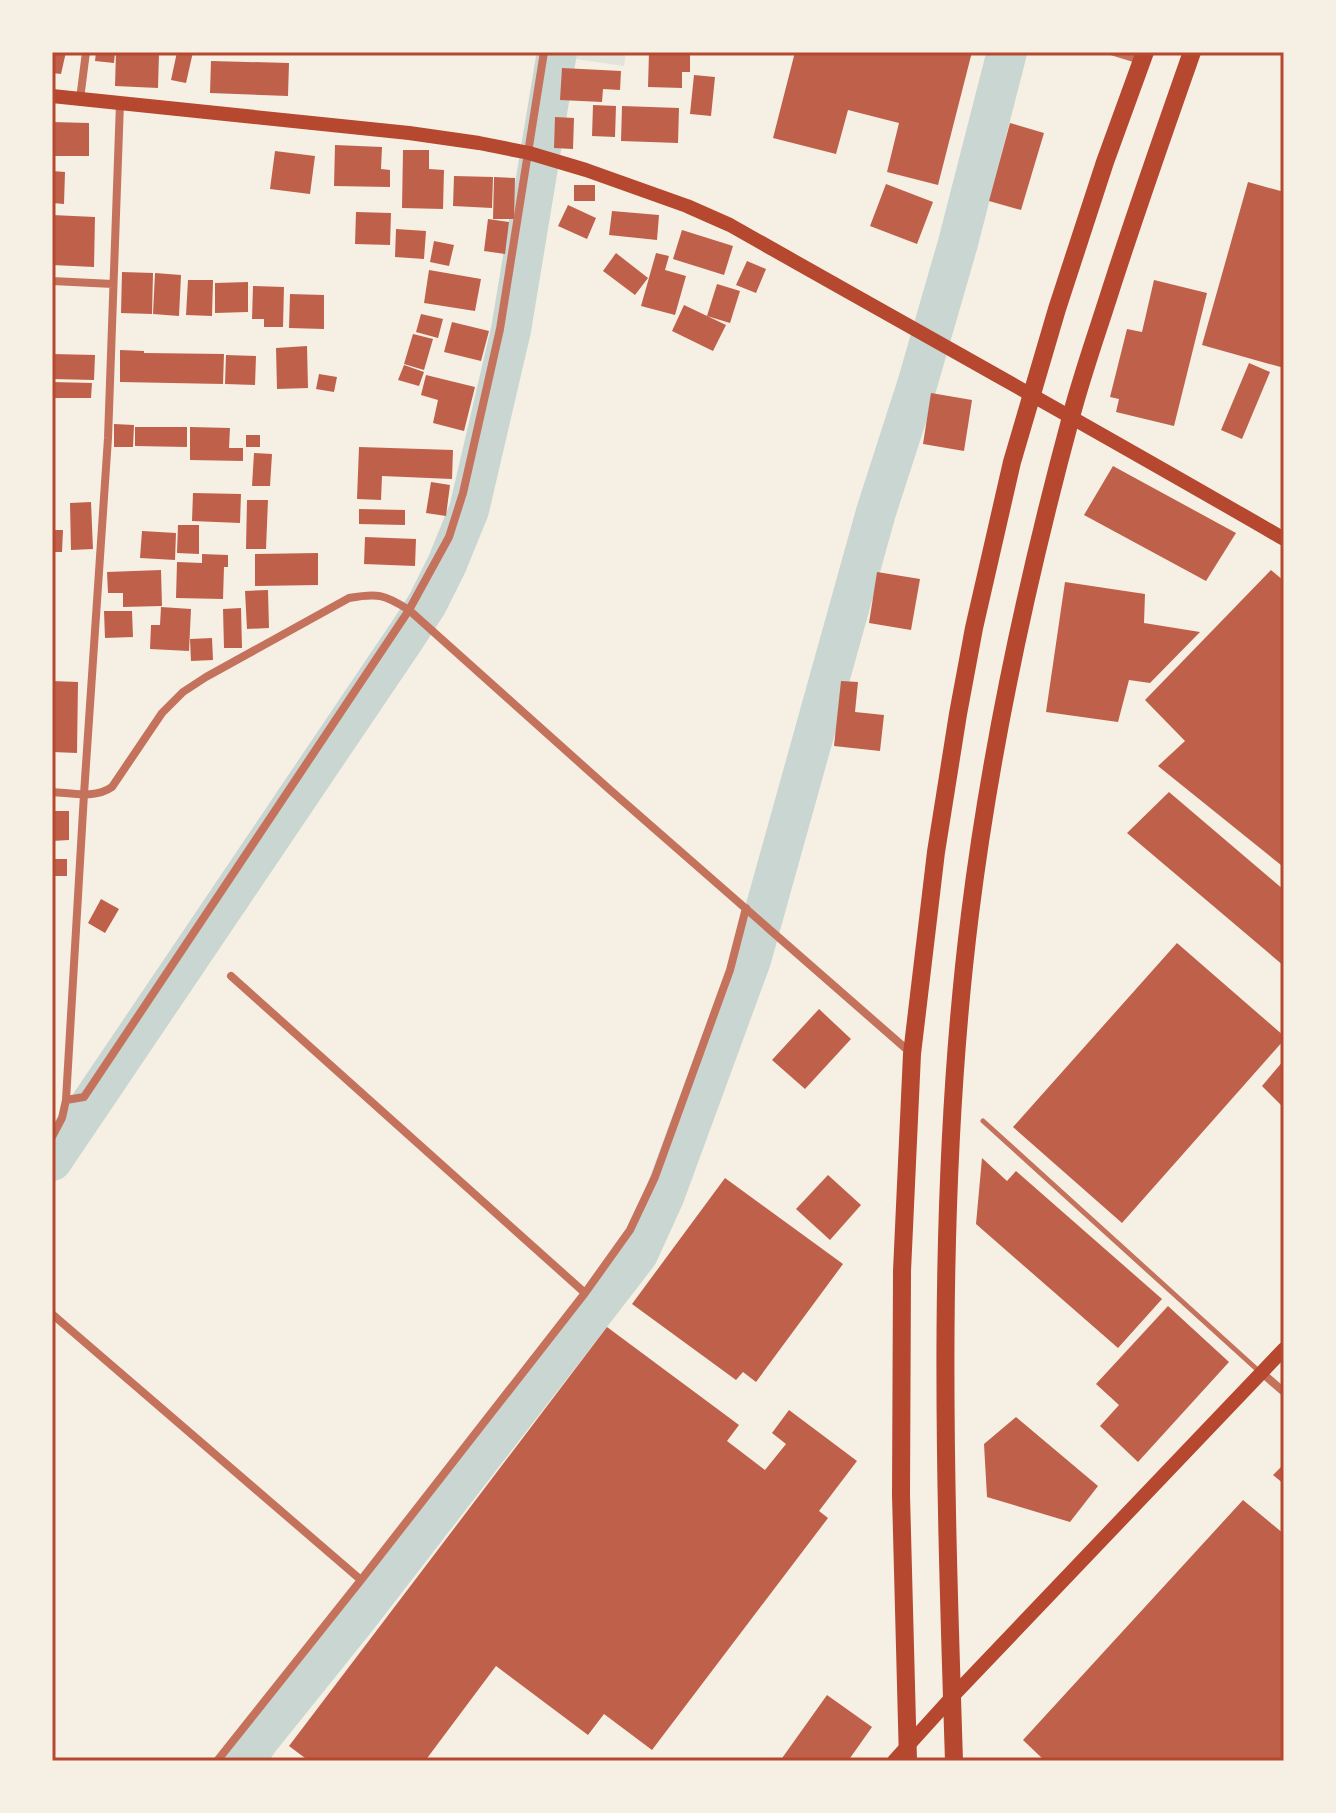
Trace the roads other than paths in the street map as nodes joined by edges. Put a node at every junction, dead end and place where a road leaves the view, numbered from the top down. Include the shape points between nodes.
1 (86, 52) edge
2 (544, 52) edge
3 (1114, 52) edge
4 (1192, 52) edge
5 (1144, 56) edge
6 (52, 96) edge
7 (80, 99) junction
8 (120, 103) junction
9 (529, 153) junction
10 (52, 281) edge
11 (113, 284) junction
12 (1031, 396) junction
13 (1071, 417) junction
14 (1284, 539) edge
15 (409, 610) junction
16 (52, 792) edge
17 (84, 794) junction
18 (746, 908) junction
19 (231, 976) dead end
20 (912, 1054) junction
21 (66, 1100) junction
22 (983, 1121) dead end
23 (52, 1137) edge
24 (585, 1293) junction
25 (52, 1314) edge
26 (1284, 1349) edge
27 (1262, 1373) junction
28 (1284, 1392) edge
29 (361, 1580) junction
30 (952, 1697) junction
31 (908, 1754) edge
32 (217, 1761) edge
33 (894, 1761) edge
34 (954, 1761) edge

1 - 7 street
2 - 9 street
3 - 5 street
4 - 13 highway
5 - 12 highway
6 - 7 main road
7 - 8 main road
8 - 9 main road via 409,133
8 - 11 street
9 - 12 main road via 643,189 730,225
9 - 15 street via 500,329 463,493 449,537
10 - 11 street
11 - 17 street
12 - 13 main road
12 - 20 highway via 958,714
13 - 14 main road
13 - 30 highway via 998,739 962,990 945,1294
15 - 17 street via 384,596 349,598 206,677 162,713 112,787
15 - 18 street
15 - 21 street via 84,1097
16 - 17 street
17 - 21 street
18 - 20 street
18 - 24 street via 730,970 655,1177 630,1230
19 - 24 street
20 - 31 highway via 904,1203 901,1495
21 - 23 street
22 - 27 lane
24 - 29 street
25 - 29 street
26 - 27 main road
27 - 28 street
27 - 30 main road
29 - 32 street
30 - 31 main road
30 - 34 highway
31 - 33 main road

